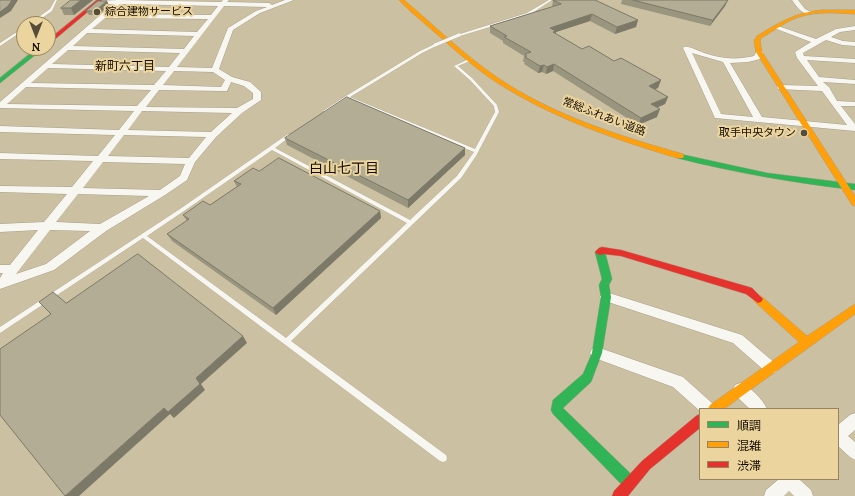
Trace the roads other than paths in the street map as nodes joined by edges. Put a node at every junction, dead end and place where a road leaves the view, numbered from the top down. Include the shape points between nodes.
1 (56, 0) edge
2 (291, 0) edge
3 (401, 0) edge
4 (551, 0) edge
5 (795, 0) edge
6 (99, 1) edge
7 (134, 1) edge
8 (119, 2) junction
9 (225, 2) edge
10 (280, 5) junction
11 (855, 12) edge
12 (809, 13) junction
13 (42, 16) edge
14 (103, 16) junction
15 (213, 18) junction
16 (776, 27) junction
17 (855, 28) edge
18 (86, 31) junction
19 (16, 34) edge
20 (199, 34) junction
21 (56, 36) edge
22 (825, 37) junction
23 (817, 42) junction
24 (855, 44) edge
25 (0, 45) edge
26 (67, 48) junction
27 (186, 51) junction
28 (759, 52) junction
29 (32, 56) edge
30 (801, 58) junction
31 (471, 60) junction
32 (855, 61) edge
33 (726, 62) junction
34 (45, 66) junction
35 (172, 69) junction
36 (215, 70) junction
37 (818, 79) junction
38 (0, 80) edge
39 (229, 80) junction
40 (855, 82) edge
41 (24, 85) junction
42 (781, 87) junction
43 (157, 88) junction
44 (826, 90) junction
45 (347, 97) junction
46 (836, 103) junction
47 (855, 104) edge
48 (0, 106) edge
49 (141, 109) junction
50 (239, 111) junction
51 (323, 113) edge
52 (759, 120) junction
53 (805, 124) junction
54 (854, 128) edge
55 (0, 130) edge
56 (297, 131) edge
57 (122, 132) junction
58 (213, 135) junction
59 (272, 148) junction
60 (476, 151) junction
61 (0, 156) edge
62 (101, 159) junction
63 (191, 161) junction
64 (844, 186) junction
65 (855, 187) edge
66 (0, 189) edge
67 (76, 191) junction
68 (162, 193) junction
69 (855, 203) edge
70 (411, 223) junction
71 (48, 226) junction
72 (0, 228) edge
73 (102, 228) junction
74 (144, 236) junction
75 (0, 269) edge
76 (14, 269) junction
77 (2, 283) edge
78 (606, 297) junction
79 (855, 308) edge
80 (0, 330) edge
81 (286, 342) junction
82 (806, 342) junction
83 (597, 353) junction
84 (771, 368) junction
85 (740, 390) junction
86 (707, 408) edge
87 (715, 408) edge
88 (759, 408) edge
89 (855, 420) edge
90 (699, 421) edge
91 (839, 435) edge
92 (839, 437) edge
93 (855, 452) edge
94 (443, 458) dead end
95 (789, 480) edge
96 (791, 480) edge
97 (629, 482) junction
98 (619, 496) edge
99 (772, 496) edge
100 (805, 496) edge

1 - 13 lane via 51,10
2 - 10 street
3 - 31 street, 常総ふれあい道路
4 - 45 lane, bridge via 528,14 435,45
5 - 12 street
6 - 8 street
6 - 21 street
7 - 8 street
7 - 9 street
8 - 14 street
9 - 10 street
9 - 15 street
10 - 36 street via 258,12 230,29
11 - 12 street
12 - 16 street
14 - 15 street
14 - 18 street
15 - 20 street
16 - 23 street
16 - 28 street via 759,36
17 - 22 street via 838,30
18 - 20 street
18 - 26 street
19 - 25 lane
20 - 27 street
22 - 23 street
22 - 24 street
23 - 30 street via 799,52
26 - 27 street
26 - 34 street
27 - 35 street
28 - 33 street via 757,57 752,59
28 - 42 street
29 - 38 street
30 - 32 street
30 - 37 street
31 - 60 lane via 456,66 496,106 496,112
31 - 64 street, 常総ふれあい道路 via 512,89 616,137 711,164 792,180
33 - 52 street
33 - 52 street via 686,48 718,116
34 - 35 street
34 - 41 street
35 - 36 street
35 - 43 street
36 - 39 street
37 - 40 street
37 - 44 street
39 - 43 street via 224,90
39 - 50 street via 247,84 257,92 257,100
41 - 43 street
41 - 48 street
42 - 44 street
42 - 53 street
43 - 49 street
44 - 46 street
45 - 51 lane
45 - 60 lane
46 - 47 street
46 - 54 street
48 - 49 street
49 - 50 street
49 - 57 street
50 - 58 street
52 - 53 street
53 - 54 street
53 - 64 street
55 - 57 street
56 - 59 lane
57 - 58 street
57 - 62 street
58 - 63 street
59 - 70 lane
59 - 74 lane
60 - 70 lane via 459,177
61 - 62 street
62 - 63 street
62 - 67 street
63 - 68 street via 184,178
64 - 65 street, 常総ふれあい道路
64 - 69 street
66 - 67 street
67 - 68 street
67 - 71 street
68 - 73 street
70 - 81 lane
71 - 72 street
71 - 73 street
71 - 76 street
73 - 77 street via 50,267
74 - 80 lane
74 - 81 lane
75 - 76 street
76 - 77 street
78 - 82 street via 604,285 607,279 600,252 606,250 749,291
78 - 83 street
78 - 84 street via 737,339
79 - 82 street
81 - 94 lane
82 - 84 street
83 - 86 street via 678,382
83 - 97 street via 587,378 556,407
84 - 85 street
85 - 87 street
85 - 88 street
89 - 91 street
90 - 97 street
92 - 93 street
95 - 99 street
96 - 100 street
97 - 98 street

